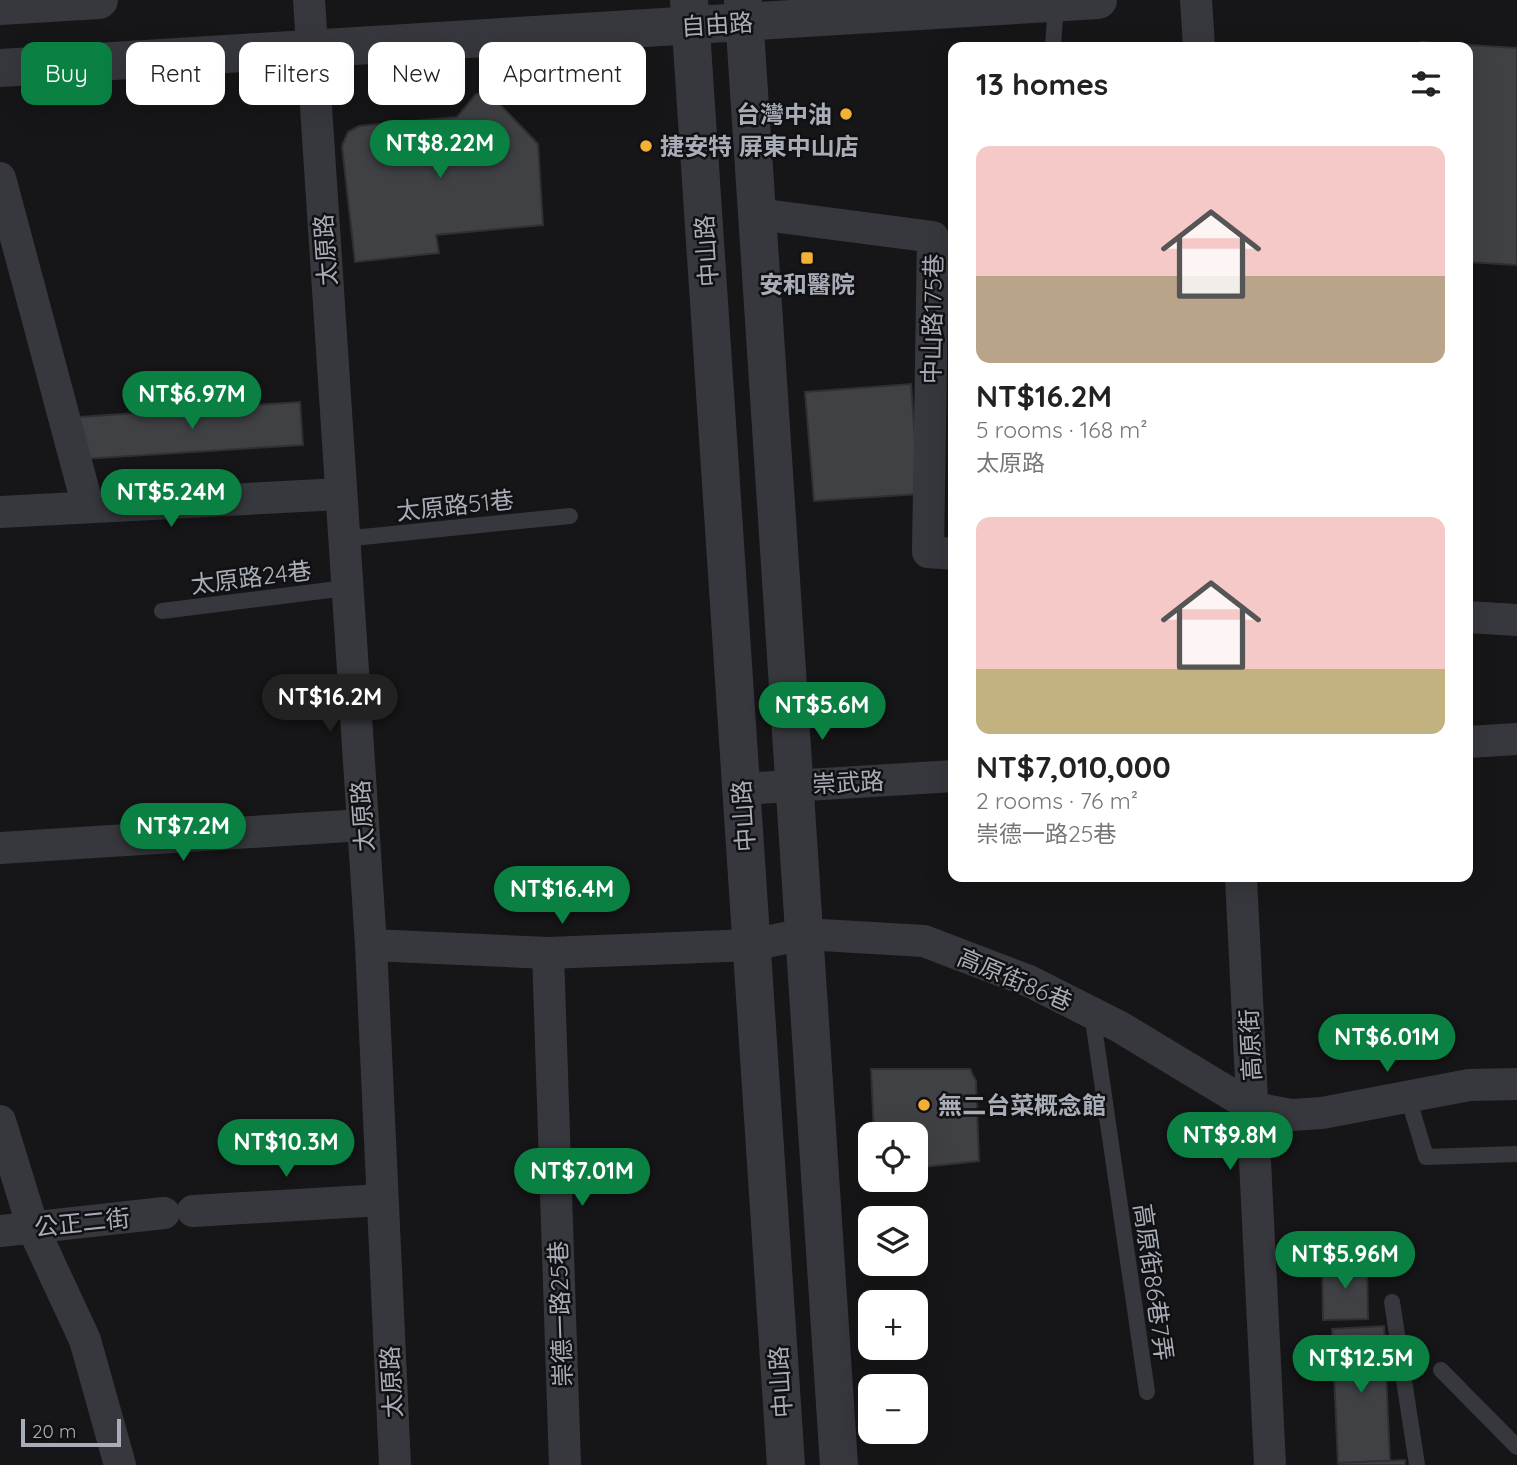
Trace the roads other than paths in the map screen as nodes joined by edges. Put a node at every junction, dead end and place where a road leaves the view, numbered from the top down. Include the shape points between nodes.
1 (99, 0) edge
2 (309, 0) edge
3 (1098, 0) edge
4 (1196, 0) edge
5 (1056, 2) junction
6 (0, 6) edge
7 (744, 11) edge
8 (690, 13) edge
9 (312, 42) edge
10 (1053, 42) edge
11 (1199, 42) edge
12 (354, 44) edge
13 (239, 53) edge
14 (0, 68) edge
15 (316, 105) edge
16 (0, 178) edge
17 (757, 214) junction
18 (340, 494) junction
19 (88, 508) junction
20 (0, 512) edge
21 (570, 516) dead end
22 (344, 539) junction
23 (948, 554) edge
24 (346, 588) junction
25 (162, 611) dead end
26 (1473, 617) edge
27 (1517, 620) edge
28 (1517, 739) edge
29 (1473, 742) edge
30 (948, 776) edge
31 (795, 785) junction
32 (741, 789) junction
33 (363, 825) junction
34 (0, 848) edge
35 (1241, 882) edge
36 (804, 934) junction
37 (371, 945) junction
38 (752, 945) junction
39 (548, 953) junction
40 (1091, 1013) junction
41 (1517, 1084) edge
42 (1408, 1097) junction
43 (1254, 1108) junction
44 (0, 1121) edge
45 (1517, 1153) edge
46 (382, 1200) junction
47 (33, 1228) junction
48 (0, 1231) edge
49 (1392, 1302) dead end
50 (1441, 1370) dead end
51 (1147, 1392) dead end
52 (1517, 1447) edge
53 (120, 1465) edge
54 (395, 1465) edge
55 (565, 1465) edge
56 (786, 1465) edge
57 (839, 1465) edge
58 (1270, 1465) edge
59 (1417, 1465) edge

1 - 6 street
2 - 9 street, 太原路
3 - 5 street, 自由路
4 - 11 street
5 - 7 street, 自由路
5 - 10 lane
7 - 8 street, 自由路
7 - 17 street
8 - 12 street, 自由路
8 - 32 street, 中山路
13 - 14 street, 自由路
15 - 18 street, 太原路
16 - 19 street
17 - 23 street, 中山路175巷 via 933,237 928,552
17 - 31 street
18 - 19 street
18 - 22 street, 太原路
19 - 20 street
21 - 22 lane, 太原路51巷
22 - 24 street, 太原路
24 - 25 lane, 太原路24巷
24 - 33 street, 太原路
26 - 27 street
28 - 29 street
30 - 31 street, 崇武路
31 - 32 street, 崇武路
31 - 36 street
32 - 38 street, 中山路
33 - 34 street
33 - 37 street, 太原路
35 - 43 street, 高原街
36 - 38 street, 高原街86巷
36 - 40 street, 高原街86巷 via 924,941 1029,981
36 - 57 street
37 - 39 street, 高原街86巷
37 - 46 street, 太原路
38 - 39 street, 高原街86巷
38 - 56 street, 中山路
39 - 55 street, 崇德一路25巷
40 - 43 street, 高原街86巷
40 - 51 lane, 高原街86巷7弄
41 - 42 street via 1469,1085
42 - 43 street via 1322,1113 1292,1115
42 - 45 lane via 1426,1157
43 - 58 street, 高原街
44 - 47 street
46 - 47 street, 公正二街 via 178,1212
46 - 54 street, 太原路
47 - 48 street, 公正二街
47 - 53 street via 85,1340
49 - 59 lane
50 - 52 lane

